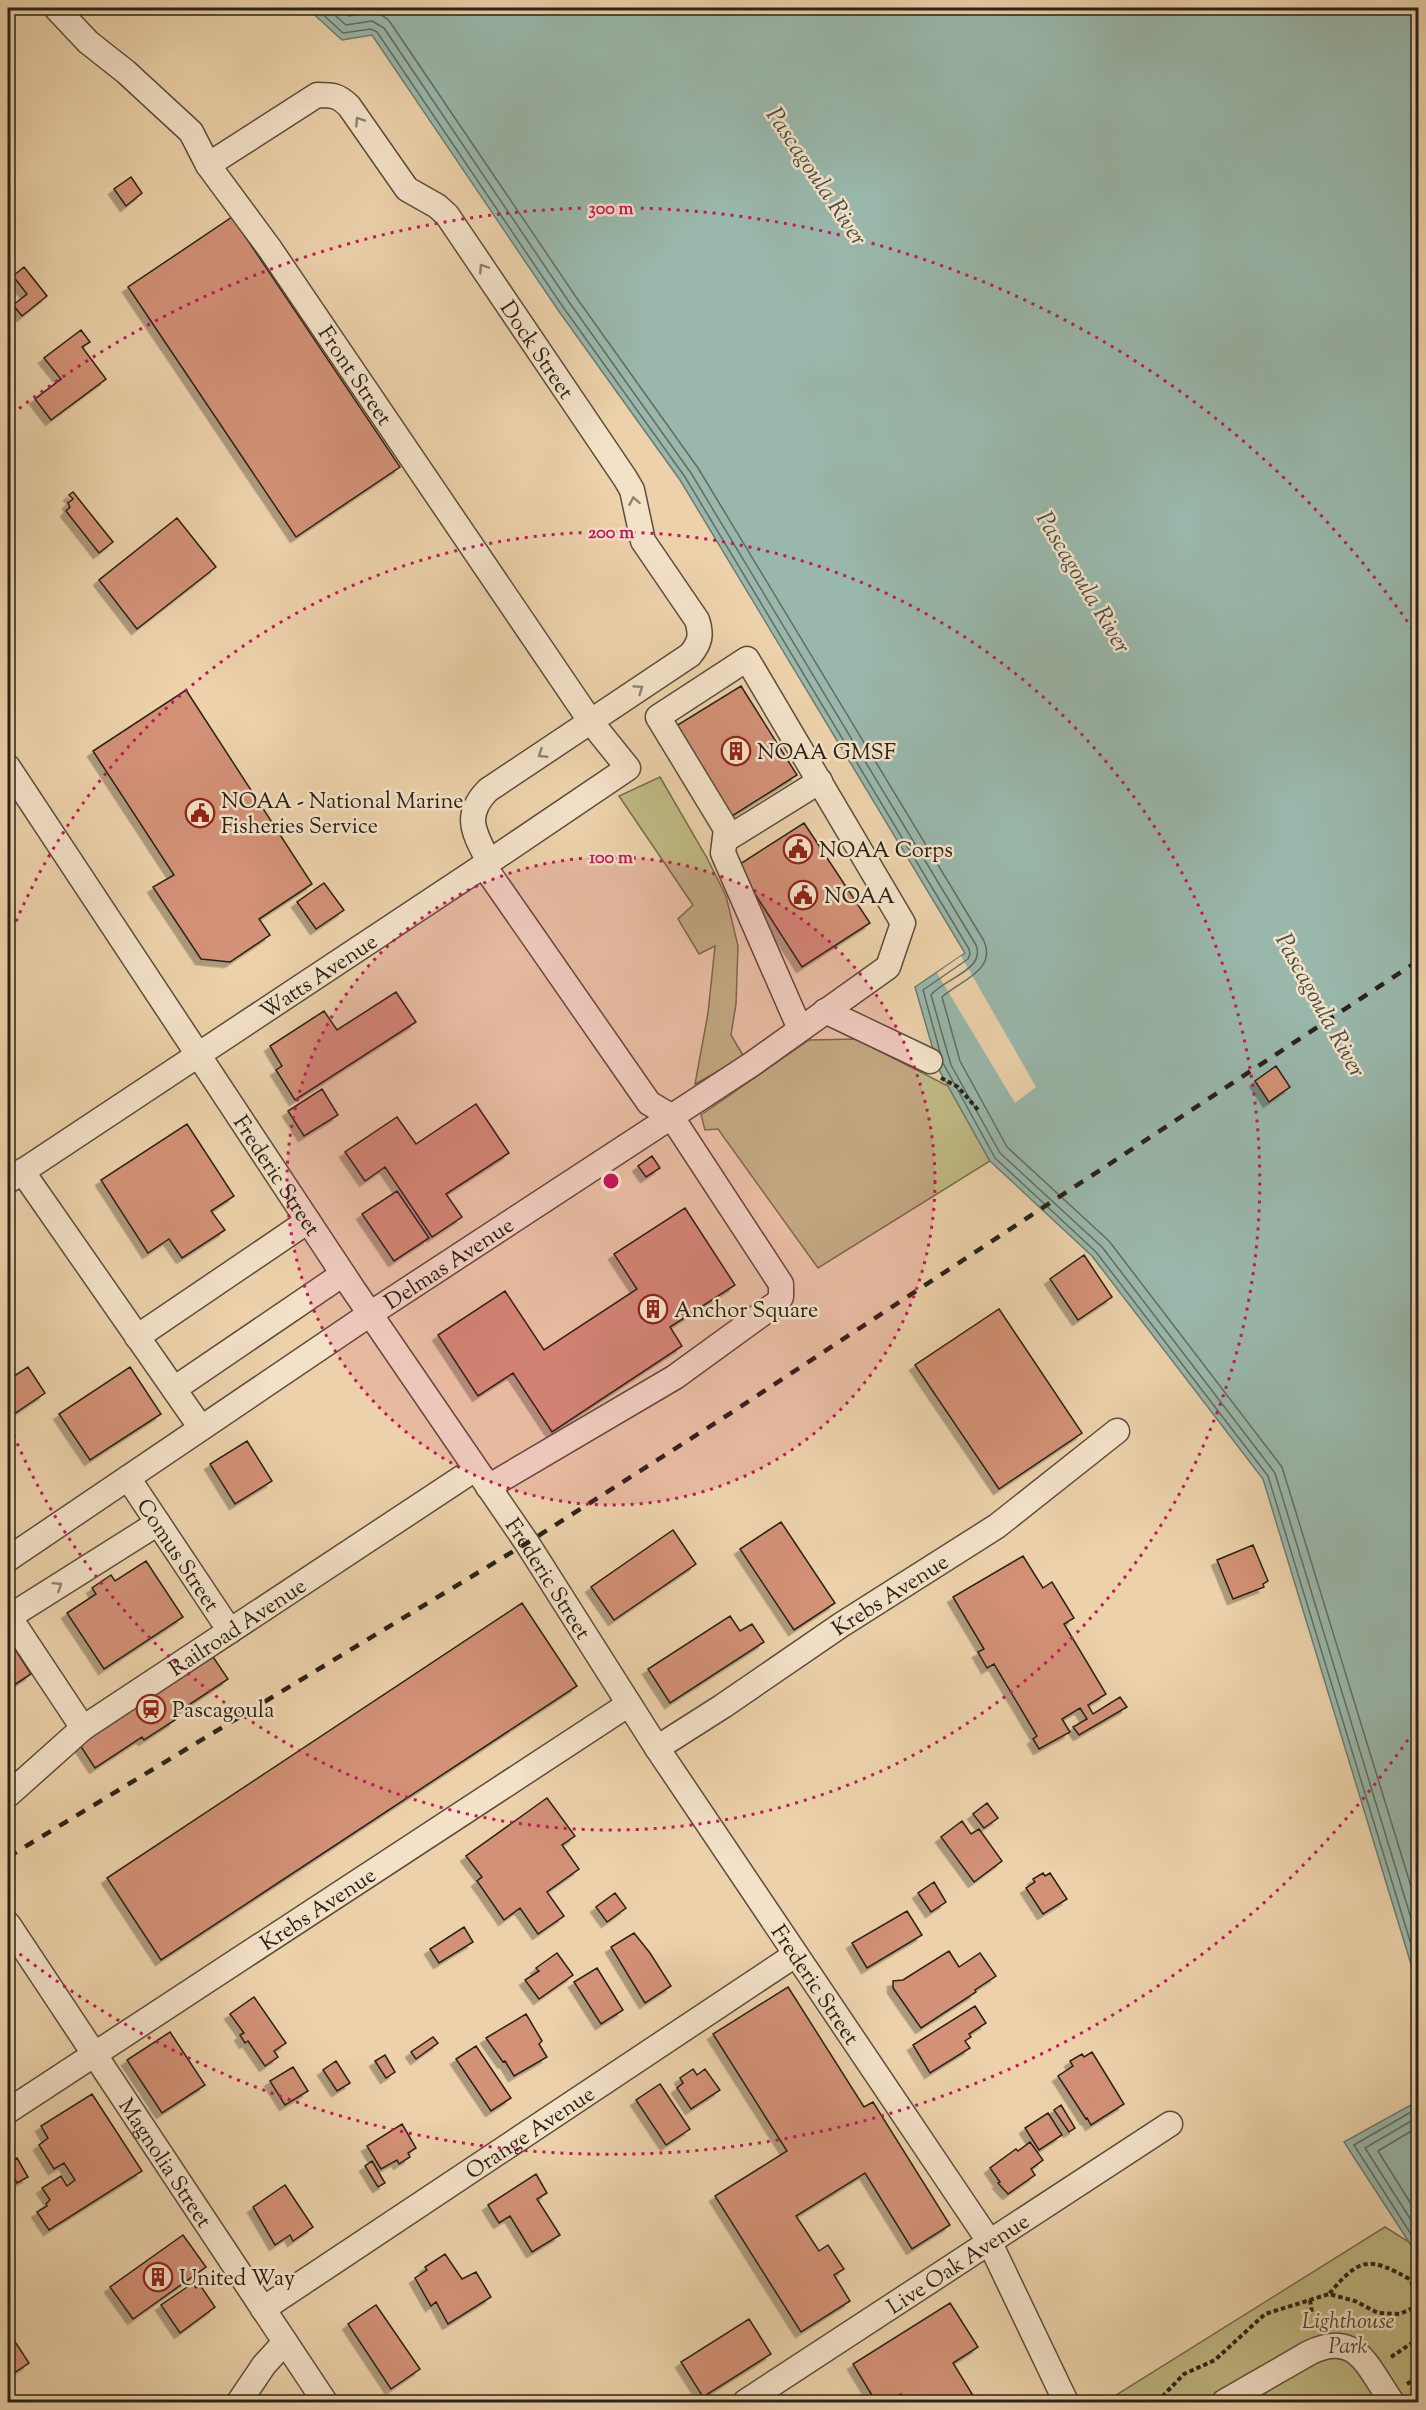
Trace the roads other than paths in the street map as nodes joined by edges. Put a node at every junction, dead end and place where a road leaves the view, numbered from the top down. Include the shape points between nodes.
1 (56, 8) edge
2 (208, 165) junction
3 (591, 722) junction
4 (628, 768) joint
5 (9, 772) edge
6 (820, 781) junction
7 (725, 840) junction
8 (487, 864) junction
9 (825, 1011) junction
10 (800, 1029) junction
11 (198, 1054) junction
12 (935, 1069) road end
13 (671, 1116) junction
14 (15, 1176) edge
15 (308, 1221) junction
16 (343, 1274) junction
17 (370, 1314) junction
18 (137, 1336) junction
19 (174, 1389) junction
20 (201, 1428) junction
21 (1117, 1431) dead end
22 (128, 1478) junction
23 (482, 1478) junction
24 (158, 1523) junction
25 (8, 1559) edge
26 (8, 1616) edge
27 (230, 1631) junction
28 (629, 1704) junction
29 (84, 1728) junction
30 (657, 1748) junction
31 (8, 1795) edge
32 (8, 1924) edge
33 (795, 1955) junction
34 (93, 2054) junction
35 (8, 2111) edge
36 (1170, 2124) dead end
37 (989, 2241) junction
38 (263, 2308) junction
39 (285, 2342) junction
40 (1400, 2393) edge
41 (239, 2403) edge
42 (325, 2403) edge
43 (746, 2403) edge
44 (1066, 2403) edge
45 (1224, 2403) edge

1 - 2 street, Front Street via 88,42 191,132
2 - 3 street, Front Street via 270,249
3 -> 2 street, Dock Street via 690,656 701,633 697,620 643,541 632,490 625,478 453,225 437,207 407,189 349,106 333,94 317,95
3 - 4 street, Front Street
3 -> 8 street via 478,800 472,829
4 - 8 street, Watts Avenue
5 - 11 street, Frederic Street
6 - 7 street
6 - 7 street via 747,659 658,717 726,829
6 - 9 street, Delmas Avenue via 903,923 888,966
7 - 10 street via 723,853
8 - 11 street, Watts Avenue
8 - 13 street via 649,1102
9 - 10 street, Delmas Avenue
9 - 12 street
10 - 13 street, Delmas Avenue
11 - 14 street, Watts Avenue
11 - 15 street, Frederic Street
13 - 17 street, Delmas Avenue
13 - 23 street, Railroad Avenue via 782,1284 781,1297 675,1377
14 - 18 street
15 - 16 street, Frederic Street
15 - 18 street
16 - 17 street, Frederic Street
16 - 19 street
17 - 20 street, Delmas Avenue
17 - 23 street, Frederic Street
18 - 19 street
19 - 20 street
20 - 22 street, Delmas Avenue
21 - 30 street, Krebs Avenue via 997,1526
22 - 24 street, Comus Street
22 - 25 street, Delmas Avenue
23 - 27 street, Railroad Avenue
23 - 28 street, Frederic Street
26 -> 24 street
24 - 27 street, Comus Street
26 - 29 street
27 - 29 street, Railroad Avenue
28 - 30 street, Frederic Street
28 - 34 street, Krebs Avenue
29 - 31 street, Railroad Avenue
30 - 33 street, Frederic Street
32 - 34 street, Magnolia Street
33 - 37 street, Frederic Street
33 - 38 street, Orange Avenue
34 - 35 street, Krebs Avenue
34 - 38 street, Magnolia Street
36 - 37 street, Live Oak Avenue
37 - 43 street, Live Oak Avenue
37 - 44 street, Frederic Street
38 - 39 street, Magnolia Street
39 - 41 street
39 - 42 street, Magnolia Street
40 - 45 street via 1356,2352 1336,2344 1309,2353

